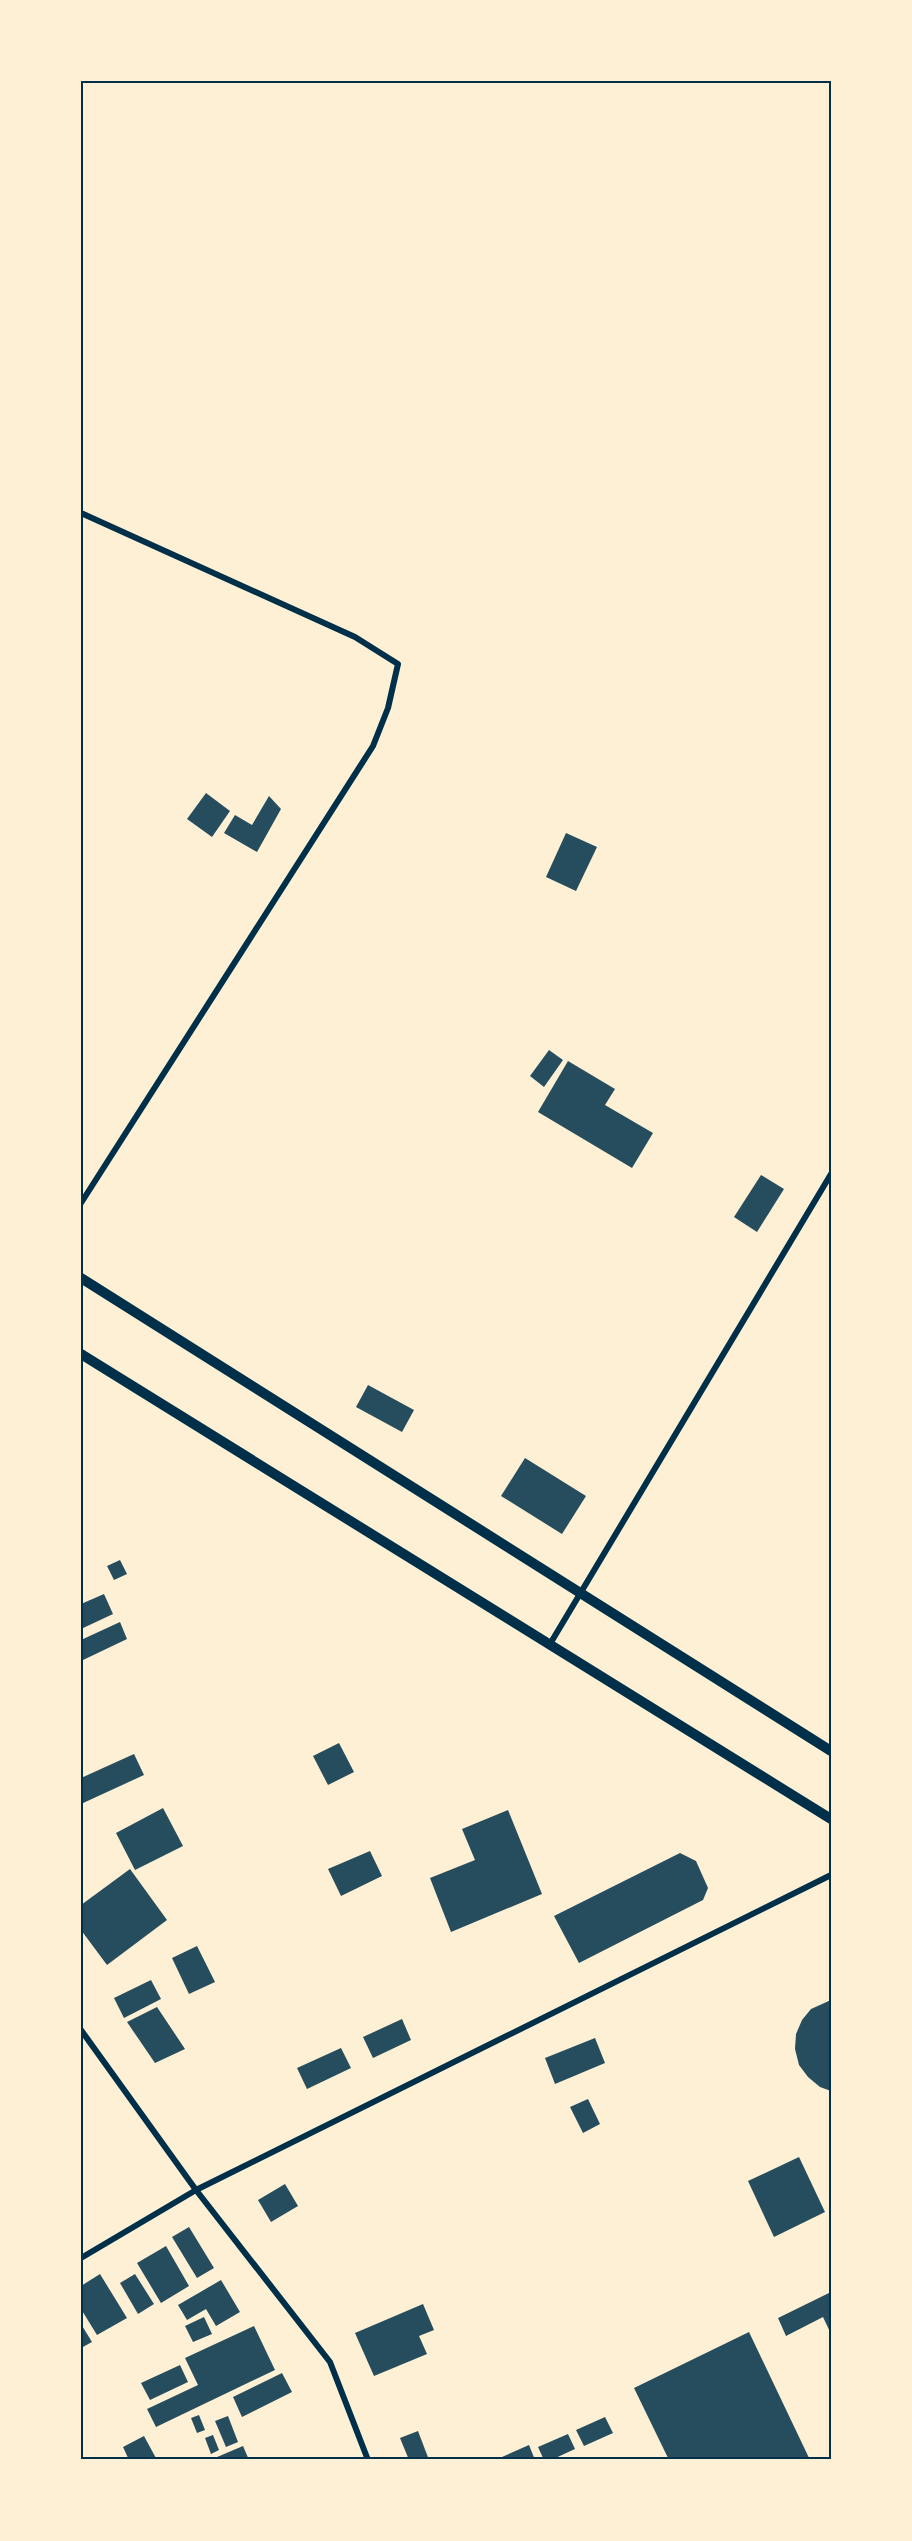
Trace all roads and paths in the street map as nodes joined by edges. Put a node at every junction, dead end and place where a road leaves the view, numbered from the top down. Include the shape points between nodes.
1 (81, 513) edge
2 (831, 1174) edge
3 (81, 1203) edge
4 (81, 1278) edge
5 (81, 1354) edge
6 (580, 1592) junction
7 (550, 1644) junction
8 (831, 1751) edge
9 (831, 1819) edge
10 (831, 1875) edge
11 (81, 2030) edge
12 (196, 2190) junction
13 (81, 2258) edge
14 (368, 2460) edge

1 - 3 street via 355,637 398,664 388,708 373,746
2 - 6 street
4 - 6 street
5 - 7 street
6 - 7 street
6 - 8 street
7 - 9 street
10 - 12 street
11 - 12 street
12 - 13 street
12 - 14 street via 330,2362

